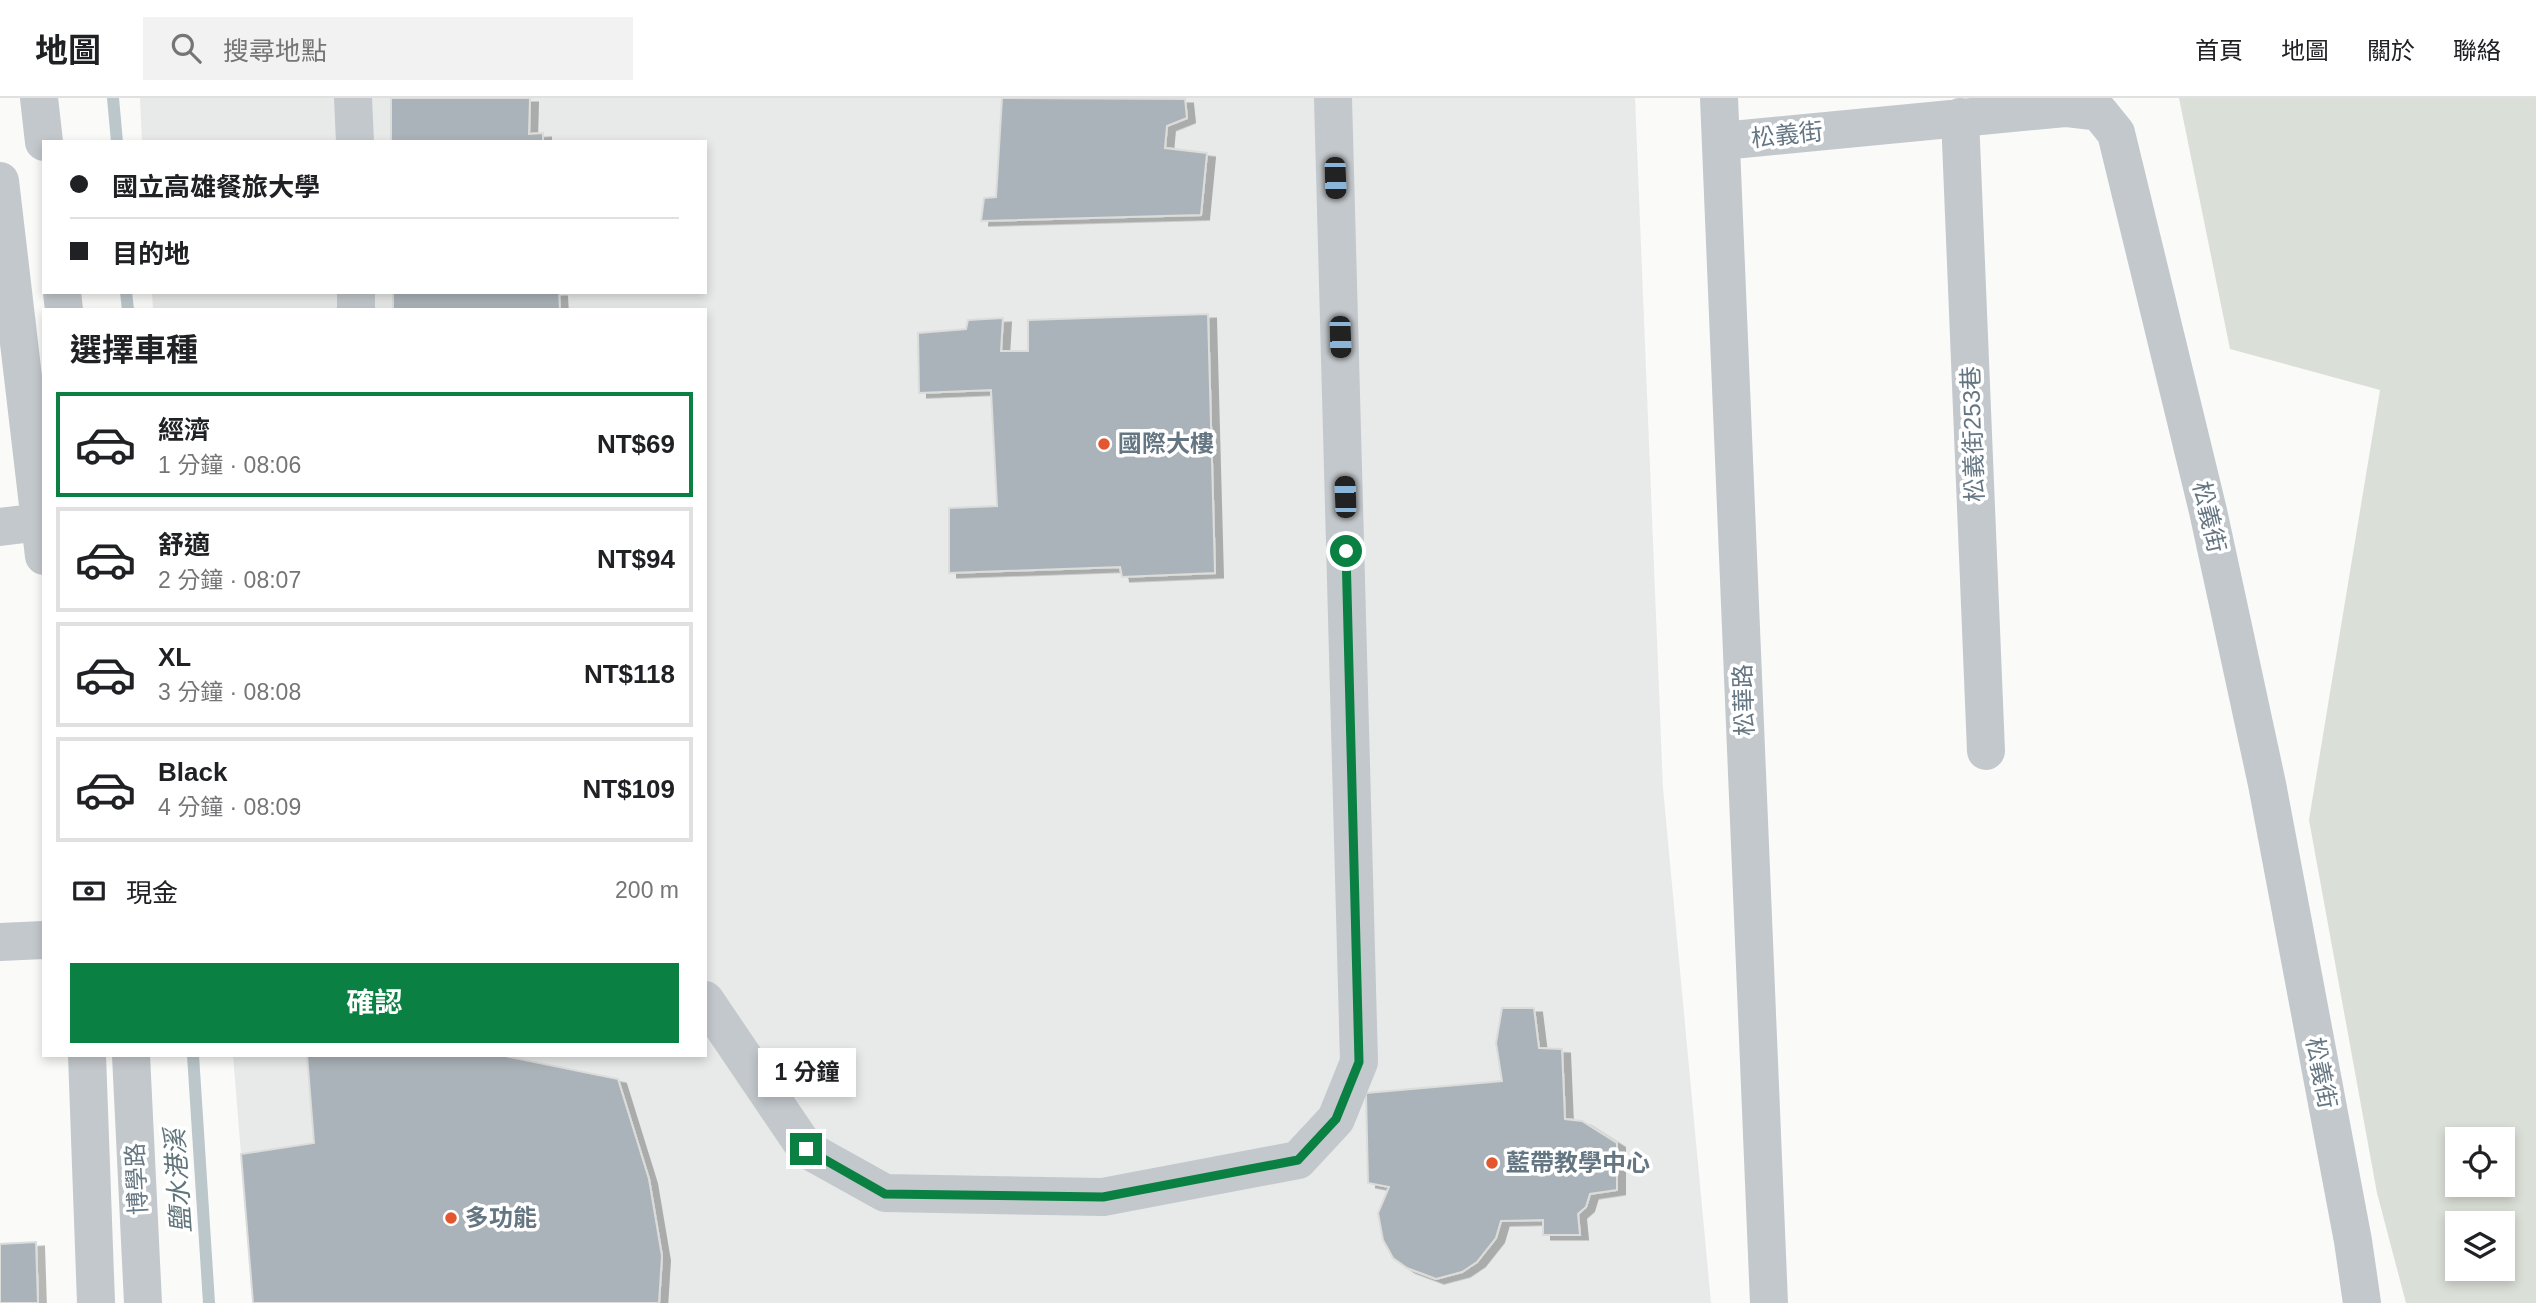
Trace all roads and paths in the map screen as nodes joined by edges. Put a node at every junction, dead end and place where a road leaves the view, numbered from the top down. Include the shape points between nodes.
1 (39, 98) edge
2 (353, 98) edge
3 (1333, 98) edge
4 (1719, 98) edge
5 (1960, 117) junction
6 (44, 140) edge
7 (355, 140) edge
8 (1721, 141) junction
9 (0, 181) edge
10 (0, 527) edge
11 (42, 539) edge
12 (1986, 751) dead end
13 (42, 940) edge
14 (0, 942) edge
15 (707, 1003) edge
16 (87, 1057) edge
17 (131, 1057) edge
18 (96, 1303) edge
19 (143, 1303) edge
20 (1769, 1303) edge
21 (2361, 1303) edge

1 - 6 street
2 - 7 street
3 - 15 street via 1359,1062 1336,1119 1298,1160 1103,1197 885,1194 806,1149
4 - 8 street, 松華路
5 - 8 street, 松義街
5 - 12 street, 松義街253巷
5 - 21 street, 松義街 via 2065,108 2099,112 2116,133 2208,511 2264,771 2351,1228
8 - 20 street, 松華路
9 - 11 street
10 - 11 street
13 - 14 street
16 - 18 street, 博學路
17 - 19 street, 博學路

